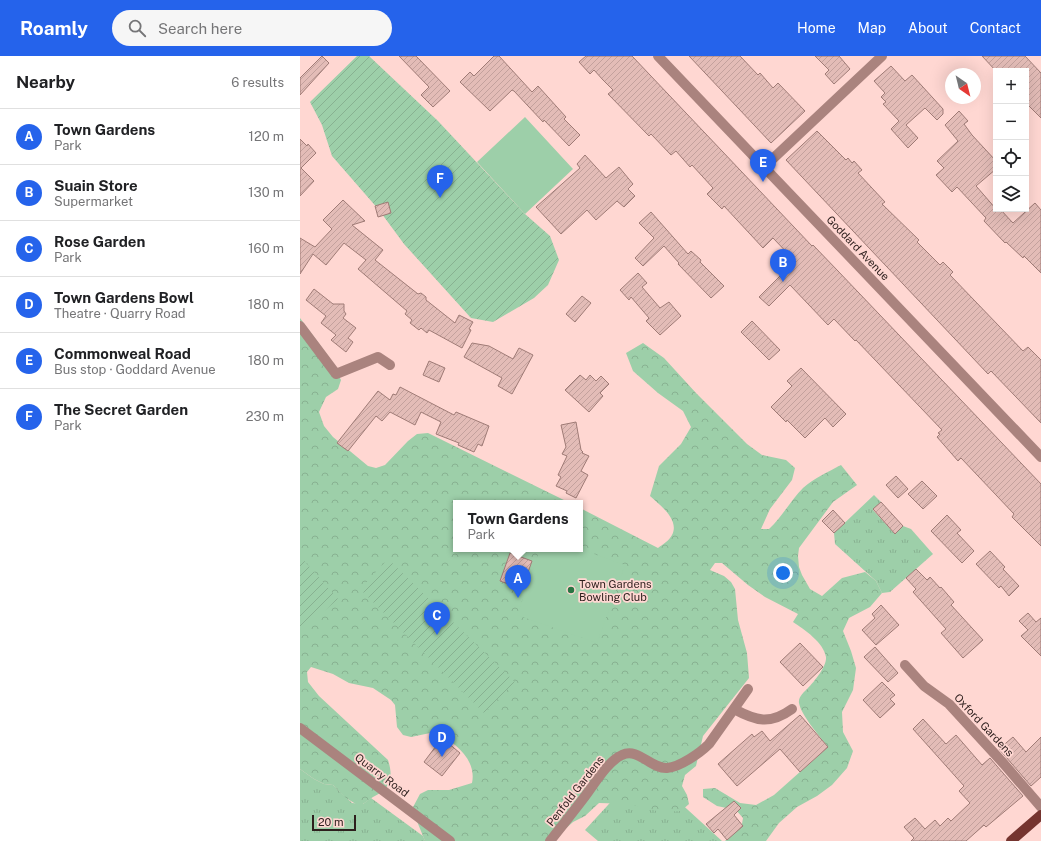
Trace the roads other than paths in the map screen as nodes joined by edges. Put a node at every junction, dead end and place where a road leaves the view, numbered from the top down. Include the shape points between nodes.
1 (658, 56) edge
2 (882, 56) edge
3 (764, 167) junction
4 (300, 326) edge
5 (390, 365) dead end
6 (1041, 457) edge
7 (905, 665) dead end
8 (748, 689) dead end
9 (734, 709) junction
10 (792, 709) dead end
11 (300, 728) edge
12 (1041, 807) edge
13 (1041, 815) edge
14 (450, 841) edge
15 (550, 841) edge
16 (1011, 841) edge

1 - 3 street, Goddard Avenue
2 - 3 street
3 - 6 street, Goddard Avenue
4 - 5 street via 336,374 378,357
7 - 12 street, Oxford Gardens via 924,686 948,704
8 - 9 street, Penfold Gardens
9 - 10 street via 758,719 769,720
9 - 15 street, Penfold Gardens via 702,751 678,764 667,768 660,767 634,753 621,755 605,769
11 - 14 street, Quarry Road
13 - 16 main road

